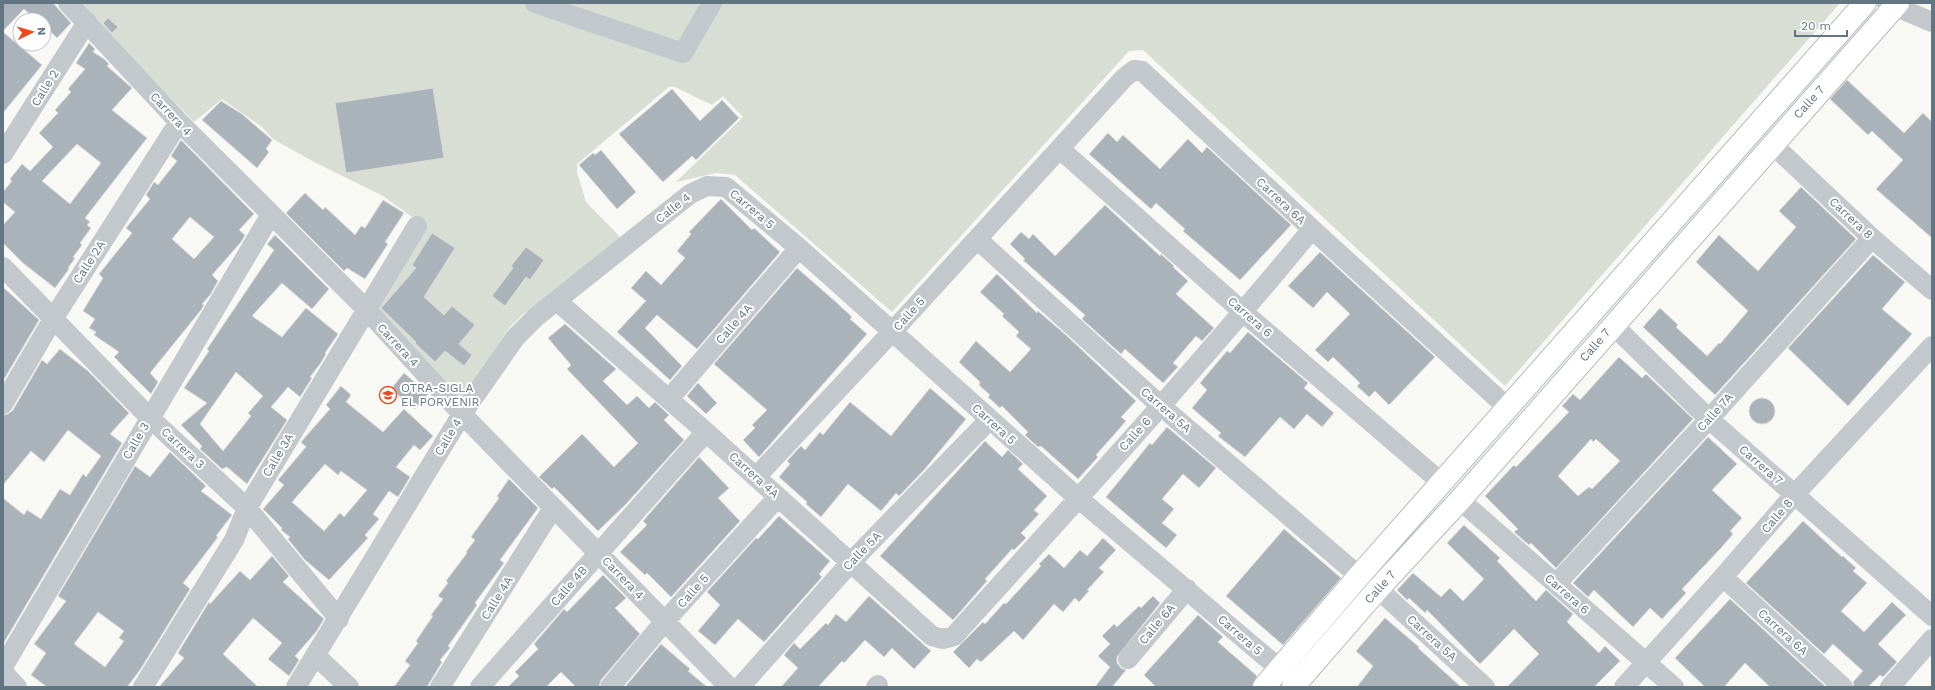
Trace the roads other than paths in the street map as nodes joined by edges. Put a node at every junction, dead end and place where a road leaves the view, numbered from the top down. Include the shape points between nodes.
1 (68, 3) edge
2 (535, 3) edge
3 (712, 3) edge
4 (1865, 3) edge
5 (1893, 4) edge
6 (573, 10) edge
7 (87, 22) junction
8 (1932, 22) edge
9 (179, 122) junction
10 (1772, 144) junction
11 (1060, 149) junction
12 (3, 154) edge
13 (707, 186) joint
14 (270, 216) junction
15 (417, 226) dead end
16 (1312, 229) junction
17 (1872, 238) junction
18 (977, 239) junction
19 (799, 248) junction
20 (3, 267) edge
21 (1932, 290) edge
22 (557, 301) junction
23 (366, 309) junction
24 (1244, 312) junction
25 (53, 319) junction
26 (1612, 325) junction
27 (892, 332) junction
28 (1932, 346) edge
29 (669, 399) junction
30 (3, 404) edge
31 (1161, 406) junction
32 (1508, 408) junction
33 (462, 414) junction
34 (150, 418) junction
35 (1709, 419) junction
36 (989, 420) junction
37 (706, 432) junction
38 (756, 477) junction
39 (1442, 483) junction
40 (1795, 494) junction
41 (778, 497) junction
42 (1078, 498) junction
43 (1460, 500) junction
44 (247, 508) junction
45 (553, 508) junction
46 (599, 552) junction
47 (850, 562) junction
48 (1359, 576) junction
49 (1723, 577) junction
50 (1556, 584) junction
51 (1187, 589) junction
52 (1378, 589) junction
53 (1932, 616) edge
54 (339, 618) junction
55 (665, 621) junction
56 (954, 636) joint
57 (1932, 639) edge
58 (315, 655) junction
59 (1128, 659) dead end
60 (1646, 663) junction
61 (3, 668) edge
62 (1280, 669) junction
63 (3, 672) edge
64 (1295, 686) edge
65 (17, 687) edge
66 (143, 687) edge
67 (296, 687) edge
68 (349, 687) edge
69 (440, 687) edge
70 (480, 687) edge
71 (610, 687) edge
72 (728, 687) edge
73 (740, 687) edge
74 (1264, 687) edge
75 (1485, 687) edge
76 (1624, 687) edge
77 (1674, 687) edge
78 (1843, 687) edge
79 (1890, 687) edge

1 - 7 street, Carrera 4
2 - 6 street
3 - 6 street via 683,53
4 - 32 main road, Calle 7
5 - 8 street
5 - 10 main road, Calle 7
7 - 9 street, Carrera 4
7 - 12 street, Calle 2
9 - 14 street, Carrera 4
9 - 25 street, Calle 2A
10 - 17 street, Carrera 8
10 - 26 main road, Calle 7
11 - 16 street, Carrera 6A via 1124,78 1134,70 1142,71
11 - 18 street, Calle 5
11 - 24 street, Carrera 6
13 - 19 street, Carrera 5 via 726,187
13 - 22 street, Calle 4 via 690,194
14 - 23 street, Carrera 4
14 - 34 street, Calle 3
15 - 23 street, Calle 3A
16 - 24 street, Calle 6
16 - 32 street, Carrera 6A
17 - 21 street, Carrera 8
17 - 35 street, Calle 7A
18 - 27 street, Calle 5
18 - 31 street, Carrera 5A
19 - 27 street, Carrera 5
19 - 29 street, Calle 4A
20 - 25 street, Carrera 3
22 - 29 street, Carrera 4A
22 - 33 street, Calle 4 via 536,316 515,338
23 - 33 street, Carrera 4
23 - 44 street, Calle 3A
24 - 31 street, Calle 6
24 - 39 street, Carrera 6
25 - 30 street, Calle 2A
25 - 34 street, Carrera 3
26 - 35 street, Carrera 7
26 - 43 main road, Calle 7
27 - 36 street, Carrera 5
27 - 38 street, Calle 5
28 - 40 street, Calle 8
29 - 37 street, Carrera 4A
31 - 42 street, Calle 6
31 - 48 street, Carrera 5A
32 - 39 main road, Calle 7
33 - 45 street, Carrera 4
33 - 54 street, Calle 4
34 - 44 street, Carrera 3
34 - 61 street, Calle 3
35 - 40 street, Carrera 7
35 - 50 street, Calle 7A
36 - 42 street, Carrera 5
36 - 47 street, Calle 5A
37 - 38 street, Carrera 4A
37 - 46 street, Calle 4B
38 - 41 street, Carrera 4A
39 - 48 main road, Calle 7
40 - 49 street, Calle 8
40 - 53 street, Carrera 7
41 - 47 street, Carrera 4A
41 - 55 street, Calle 5
42 - 51 street, Carrera 5
42 - 56 street, Calle 6
43 - 50 street, Carrera 6
43 - 52 main road, Calle 7
44 - 54 street, Carrera 3
44 - 66 street, Calle 3A via 234,540
45 - 46 street, Carrera 4
45 - 69 street, Calle 4A
46 - 55 street, Carrera 4
46 - 70 street, Calle 4B
47 - 56 street, Carrera 4A via 932,636 943,639
47 - 73 street, Calle 5A
48 - 62 main road, Calle 7
49 - 60 street, Calle 8
49 - 78 street, Carrera 6A
50 - 60 street, Carrera 6
51 - 59 street, Calle 6A
51 - 62 street, Carrera 5
52 - 64 main road, Calle 7
52 - 75 street, Carrera 5A
54 - 58 street, Calle 4
55 - 71 street, Calle 5
55 - 72 street, Carrera 4
57 - 79 street
58 - 67 street, Calle 4
58 - 68 street
60 - 76 street, Calle 8
60 - 77 street, Carrera 6
62 - 64 street
62 - 74 main road, Calle 7
63 - 65 street

